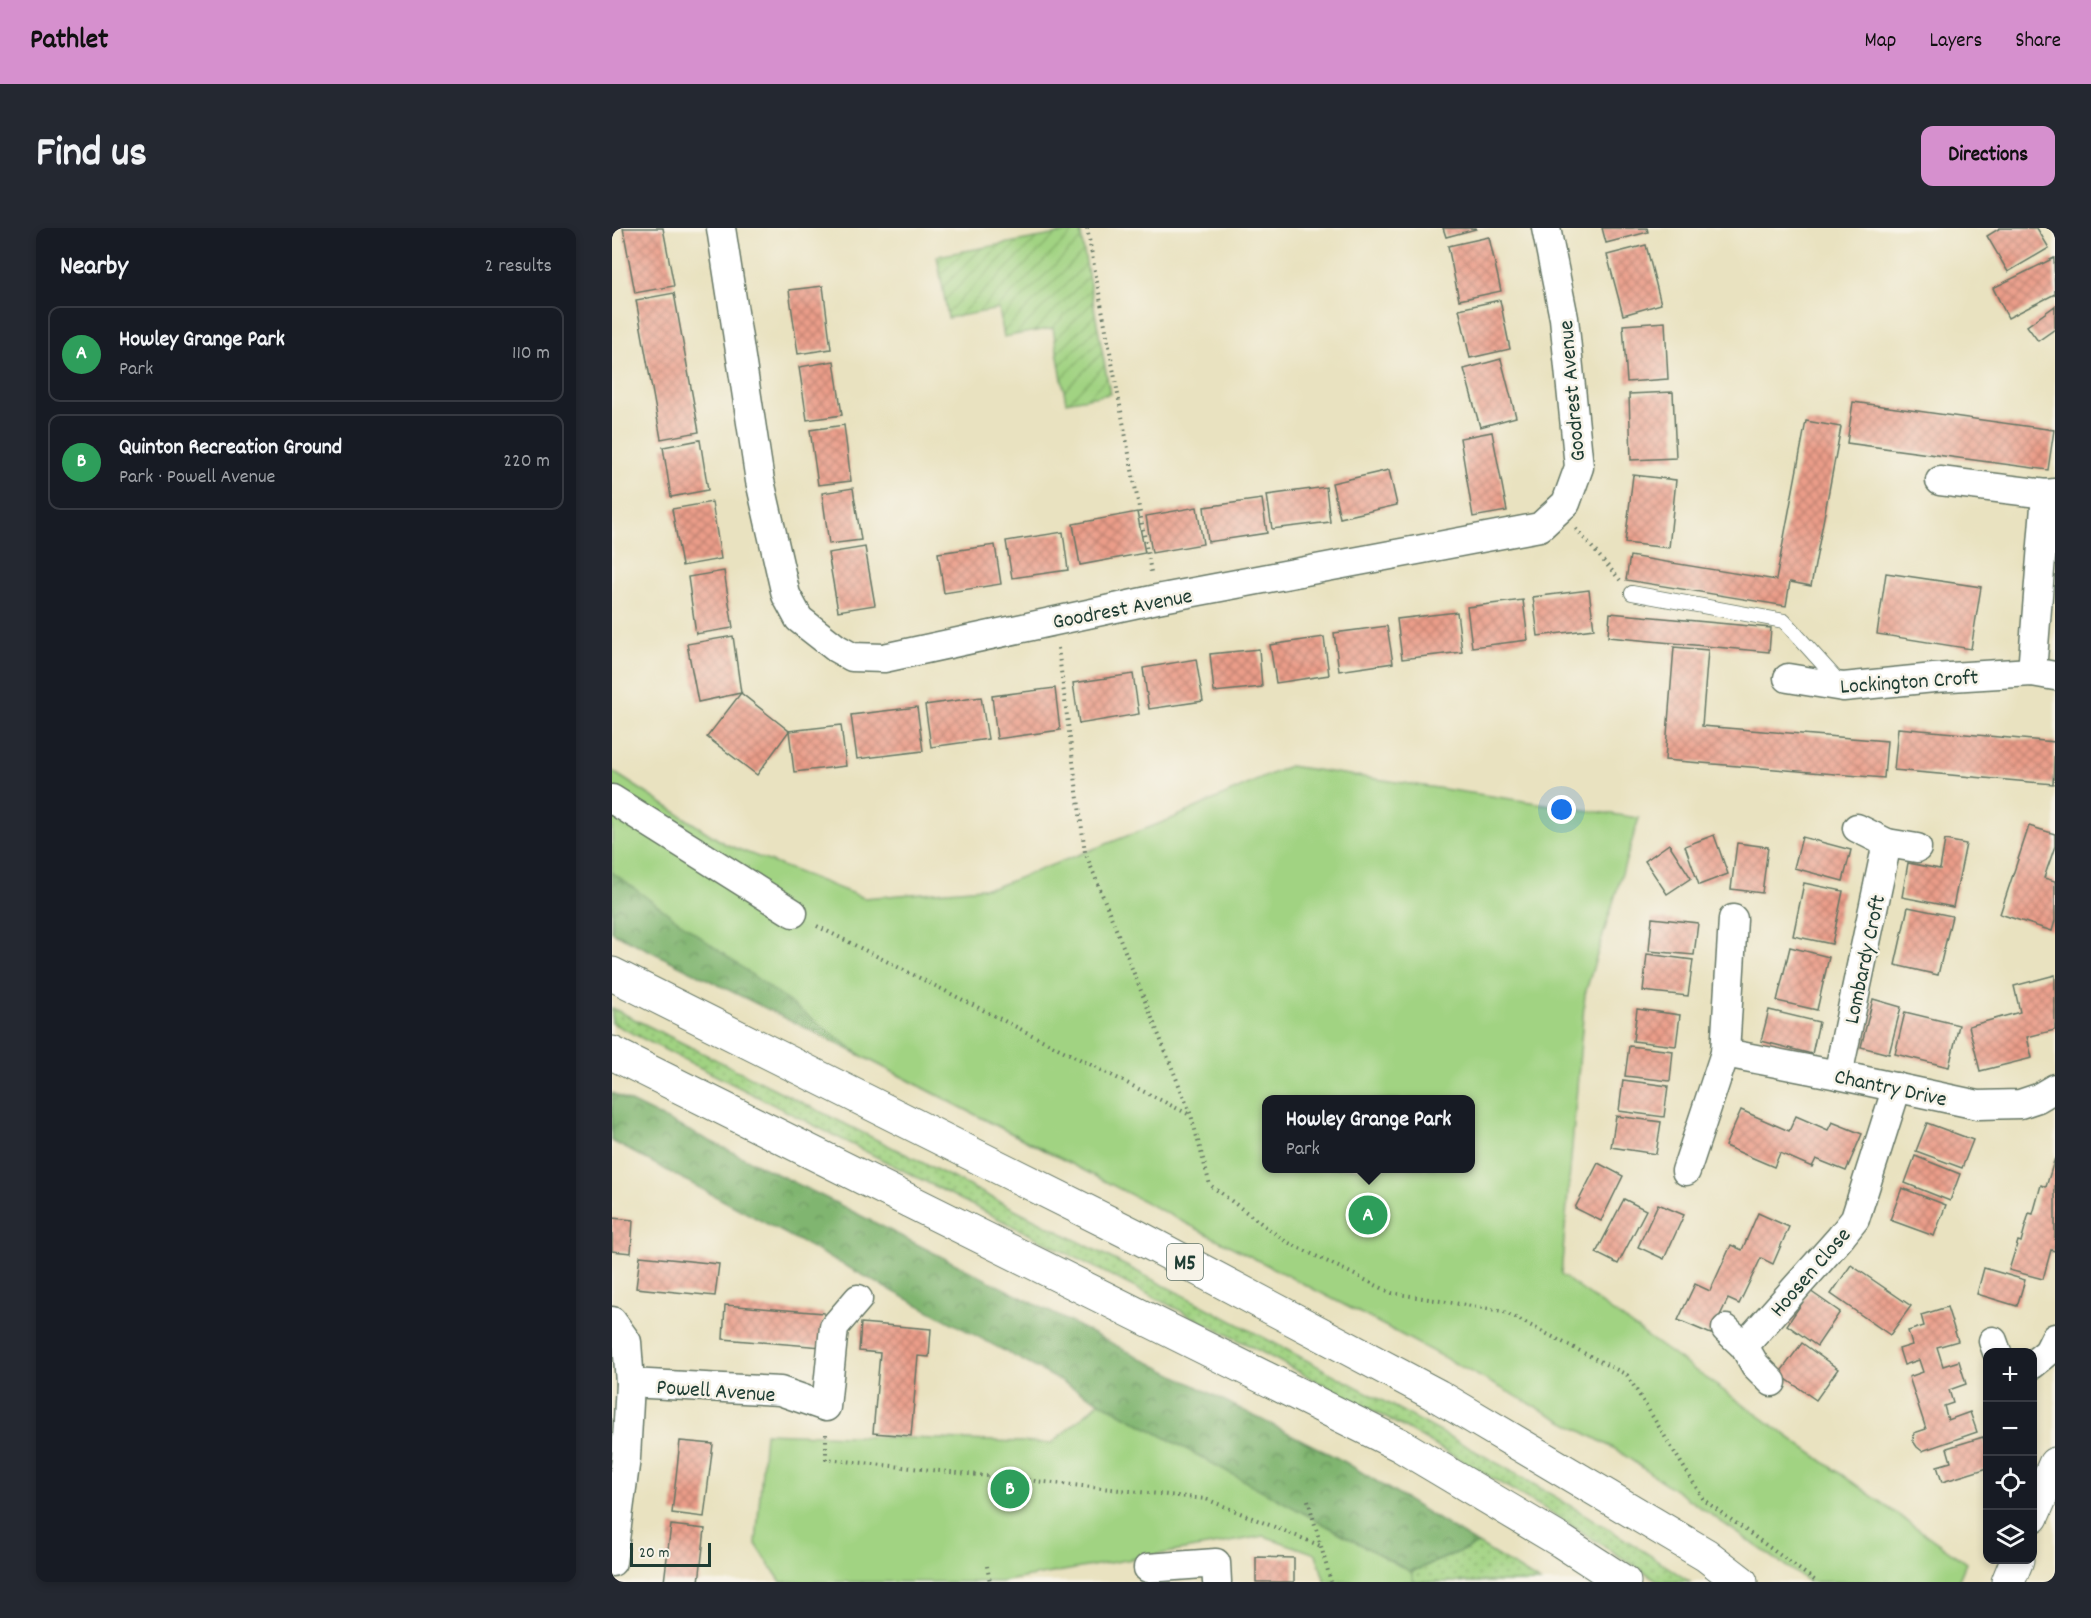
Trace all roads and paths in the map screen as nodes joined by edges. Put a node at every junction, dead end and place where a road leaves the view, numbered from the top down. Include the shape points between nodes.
1 (721, 228) edge
2 (1087, 228) edge
3 (1546, 228) edge
4 (1940, 481) dead end
5 (2050, 493) edge
6 (1560, 510) junction
7 (1632, 593) joint
8 (1156, 599) junction
9 (1054, 620) junction
10 (2043, 674) edge
11 (1788, 678) dead end
12 (1843, 687) junction
13 (612, 799) edge
14 (1857, 828) dead end
15 (1887, 843) junction
16 (1917, 848) dead end
17 (793, 913) joint
18 (1733, 919) dead end
19 (612, 974) edge
20 (612, 1053) edge
21 (1725, 1053) junction
22 (1838, 1075) junction
23 (1897, 1087) junction
24 (2055, 1088) edge
25 (1191, 1115) junction
26 (1685, 1171) dead end
27 (858, 1299) dead end
28 (612, 1321) edge
29 (2055, 1338) edge
30 (2037, 1361) edge
31 (1772, 1382) dead end
32 (630, 1383) junction
33 (826, 1407) junction
34 (2055, 1464) edge
35 (1308, 1500) dead end
36 (2035, 1510) edge
37 (1321, 1546) junction
38 (612, 1562) edge
39 (2015, 1564) edge
40 (987, 1566) dead end
41 (1148, 1568) dead end
42 (1217, 1572) edge
43 (990, 1582) edge
44 (1331, 1582) edge
45 (1623, 1582) edge
46 (1741, 1582) edge
47 (1817, 1582) edge
48 (2008, 1582) edge

1 - 9 street, Goodrest Avenue via 760,481 786,595 800,619 852,657 884,658
2 - 8 path
3 - 6 street, Goodrest Avenue via 1564,318 1579,467
4 - 5 street, Lockington Croft
5 - 10 street, Lockington Croft
6 - 7 path
6 - 8 street, Goodrest Avenue via 1540,527
7 - 12 lane via 1784,621
8 - 9 street, Goodrest Avenue
9 - 25 path via 1085,852
10 - 12 street, Lockington Croft via 1934,678
11 - 12 street, Lockington Croft
13 - 17 street
14 - 15 street
15 - 16 street
15 - 22 street, Lombardy Croft
17 - 25 path
18 - 21 street
19 - 46 main road, M5 via 1138,1237 1438,1396 1706,1555
20 - 45 main road via 1400,1445
21 - 22 street, Chantry Drive
21 - 26 street
22 - 23 street, Chantry Drive
23 - 24 street, Chantry Drive via 1978,1105 2001,1106 2038,1098
23 - 31 street, Hoosen Close via 1855,1219 1840,1238 1735,1337
25 - 47 path via 1210,1185 1285,1241 1392,1293 1502,1311 1628,1376 1704,1500
27 - 33 street via 834,1327
28 - 32 street via 627,1342
29 - 30 street via 2048,1352
32 - 33 street, Powell Avenue via 780,1391
32 - 38 street via 626,1458
33 - 37 path via 826,1459 1206,1499
34 - 36 main road
35 - 37 path
37 - 44 path
39 - 48 main road
40 - 43 path
41 - 42 street

